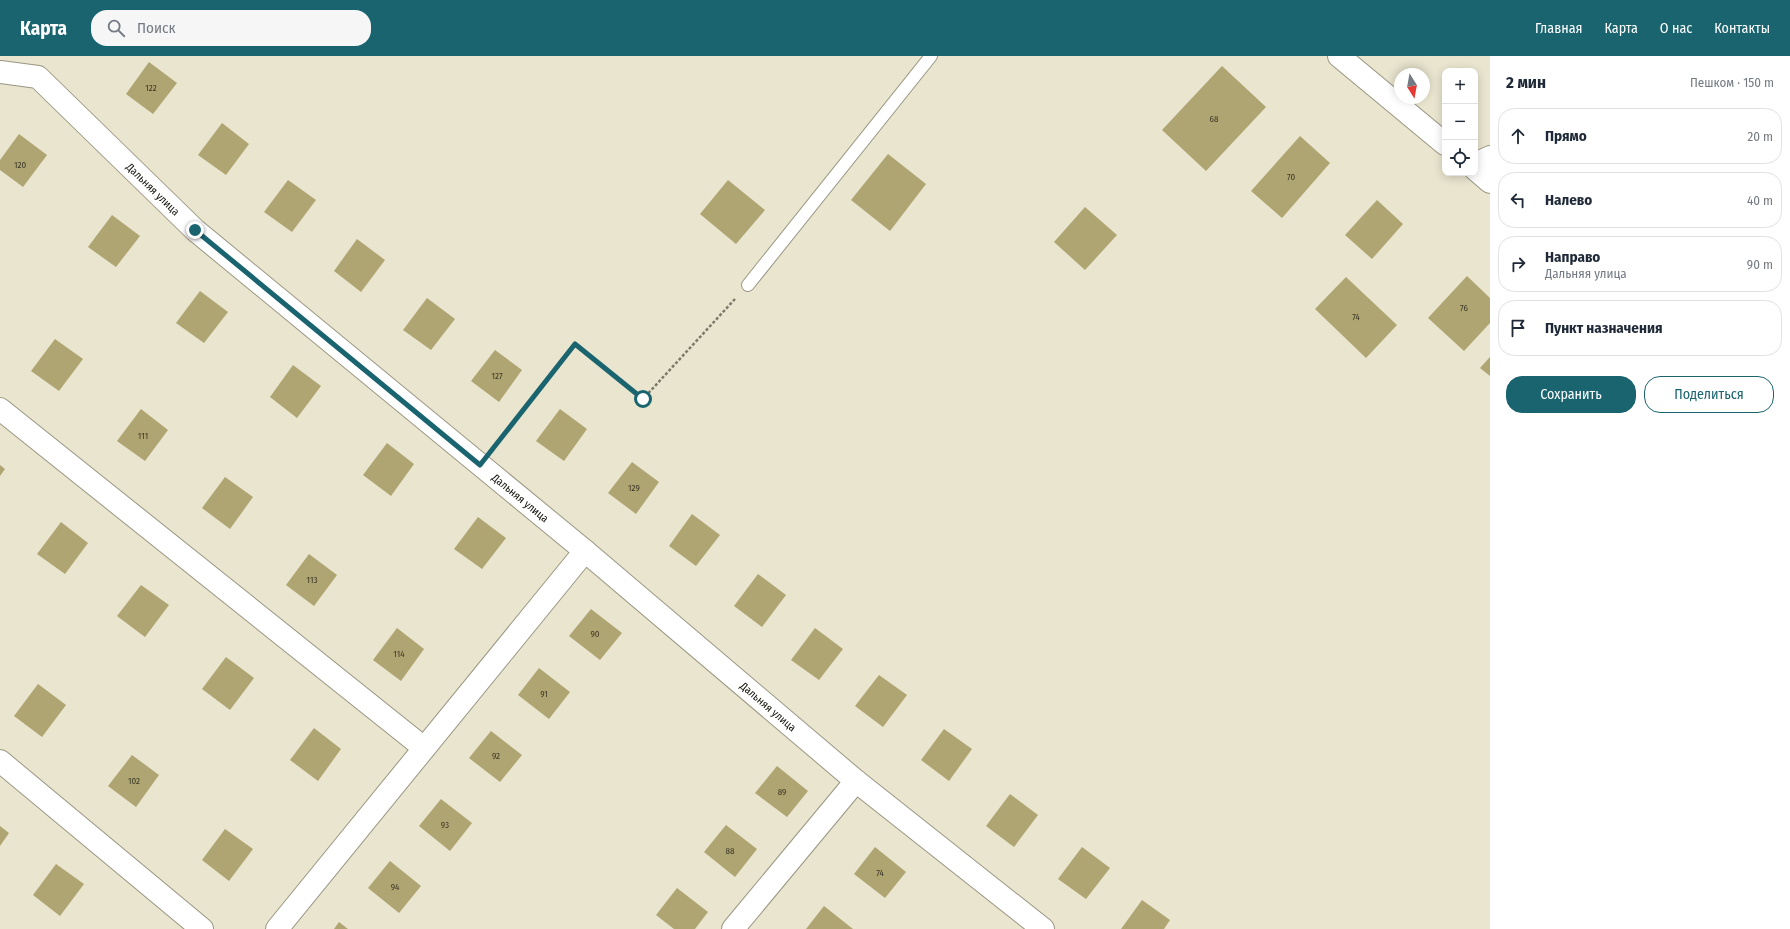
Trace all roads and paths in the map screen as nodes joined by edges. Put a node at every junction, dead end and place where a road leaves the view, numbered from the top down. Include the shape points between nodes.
1 (931, 56) edge
2 (1339, 56) edge
3 (0, 72) edge
4 (1442, 142) edge
5 (1490, 157) edge
6 (1478, 163) edge
7 (1478, 172) edge
8 (1490, 182) edge
9 (748, 285) joint
10 (0, 409) edge
11 (480, 465) junction
12 (585, 551) junction
13 (424, 748) junction
14 (0, 761) edge
15 (856, 781) junction
16 (202, 929) edge
17 (277, 929) edge
18 (733, 929) edge
19 (1044, 929) edge

1 - 9 lane
2 - 4 street
3 - 11 street, Дальняя улица via 38,77 195,230
5 - 6 street
7 - 8 street
9 - 11 path via 643,399 575,344
10 - 13 street
11 - 12 street, Дальняя улица
12 - 13 street
12 - 15 street, Дальняя улица
13 - 17 street
14 - 16 street
15 - 18 street
15 - 19 street, Дальняя улица

